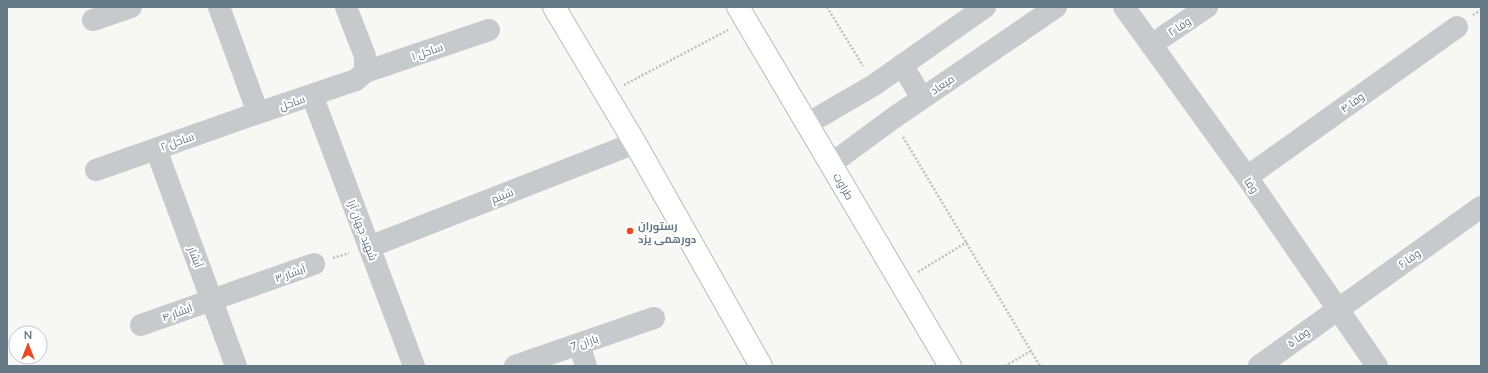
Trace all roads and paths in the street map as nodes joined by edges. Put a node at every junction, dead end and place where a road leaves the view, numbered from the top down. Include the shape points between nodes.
1 (130, 7) edge
2 (219, 7) edge
3 (346, 7) edge
4 (554, 7) edge
5 (827, 7) edge
6 (985, 7) edge
7 (1124, 7) edge
8 (1207, 7) edge
9 (1047, 9) edge
10 (742, 14) edge
11 (93, 20) dead end
12 (1457, 27) dead end
13 (489, 30) dead end
14 (1152, 45) junction
15 (902, 65) junction
16 (365, 72) junction
17 (874, 85) junction
18 (606, 94) junction
19 (312, 95) junction
20 (922, 98) junction
21 (258, 113) junction
22 (892, 119) junction
23 (806, 124) junction
24 (635, 143) junction
25 (156, 149) junction
26 (831, 164) junction
27 (96, 170) dead end
28 (1247, 177) junction
29 (1481, 207) edge
30 (967, 242) junction
31 (369, 247) junction
32 (314, 264) joint
33 (900, 282) junction
34 (212, 300) junction
35 (1337, 309) junction
36 (654, 318) dead end
37 (141, 325) dead end
38 (579, 344) junction
39 (1031, 351) junction
40 (236, 366) edge
41 (414, 366) edge
42 (514, 366) edge
43 (586, 366) edge
44 (761, 366) edge
45 (950, 366) edge
46 (1005, 366) edge
47 (1040, 366) edge
48 (1259, 366) edge
49 (1377, 366) edge

1 - 11 street
2 - 21 street
3 - 16 street via 365,56
4 - 18 main road
5 - 17 path
6 - 15 street
7 - 14 street, وفا
8 - 14 street, وفا ۲
9 - 20 street, میعاد
10 - 18 path
10 - 23 main road, طراوت
12 - 28 street, وفا ۴
13 - 16 street, ساحل ۱
14 - 28 street, وفا
15 - 17 street
15 - 20 street
16 - 19 street, ساحل via 356,80
17 - 23 street
18 - 24 main road
19 - 21 street, ساحل
19 - 31 street, شهید جهان آرا
20 - 22 street, میعاد
21 - 25 street, ساحل ۲
22 - 26 street, میعاد
22 - 30 path
23 - 26 main road, طراوت
24 - 31 street, شبنم
24 - 44 main road
25 - 27 street, ساحل ۲
25 - 34 street, آبشار
26 - 33 main road, طراوت
28 - 35 street, وفا
29 - 35 street, وفا ۶
30 - 33 path
30 - 39 path
31 - 32 path, آبشار ۳
31 - 41 street, شهید جهان آرا
32 - 34 street, آبشار ۳
33 - 45 main road, طراوت
34 - 37 street, آبشار ۴
34 - 40 street, آبشار
35 - 48 street, وفا ۵
35 - 49 street, وفا
36 - 38 street, باران 7
38 - 42 street, باران 7
38 - 43 street
39 - 46 path
39 - 47 path

